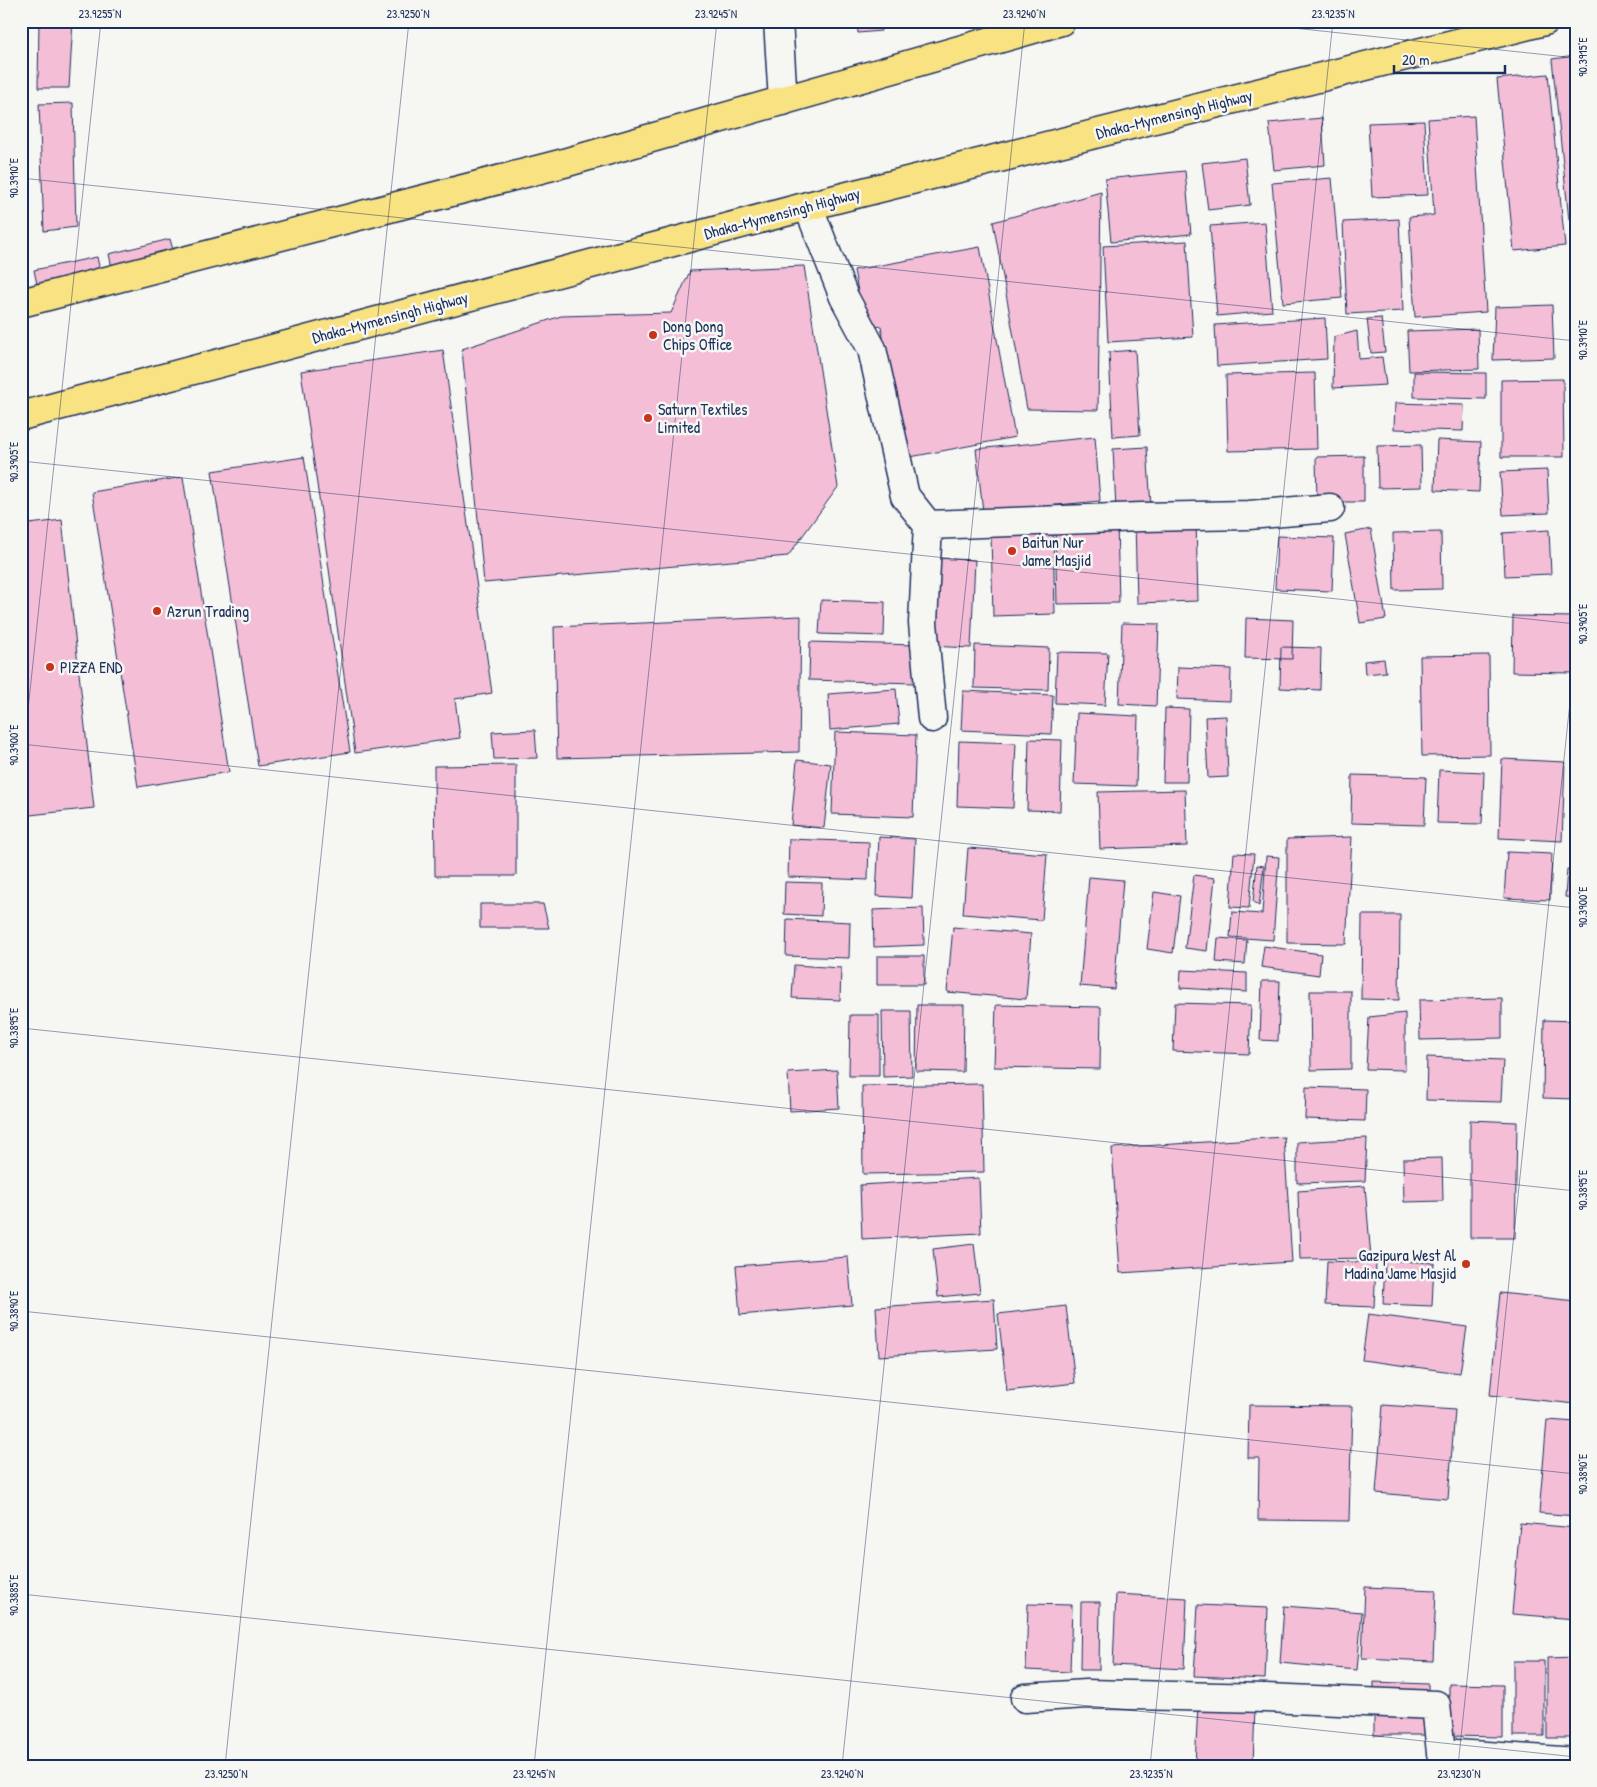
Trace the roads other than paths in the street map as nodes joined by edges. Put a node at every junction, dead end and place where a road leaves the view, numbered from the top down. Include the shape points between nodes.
1 (778, 21) edge
2 (1061, 21) edge
3 (1545, 21) edge
4 (783, 101) junction
5 (808, 206) junction
6 (21, 303) edge
7 (21, 416) edge
8 (1330, 508) dead end
9 (928, 525) junction
10 (932, 718) dead end
11 (1025, 1698) dead end
12 (1576, 1762) edge

1 - 4 street
2 - 4 highway
3 - 5 highway, Dhaka-Mymensingh Highway
4 - 6 highway via 564,163
5 - 7 highway, Dhaka-Mymensingh Highway
5 - 9 street via 844,297 872,349 905,496
8 - 9 street via 1249,515
9 - 10 street via 923,623
11 - 12 street via 1086,1694 1436,1705 1441,1753

